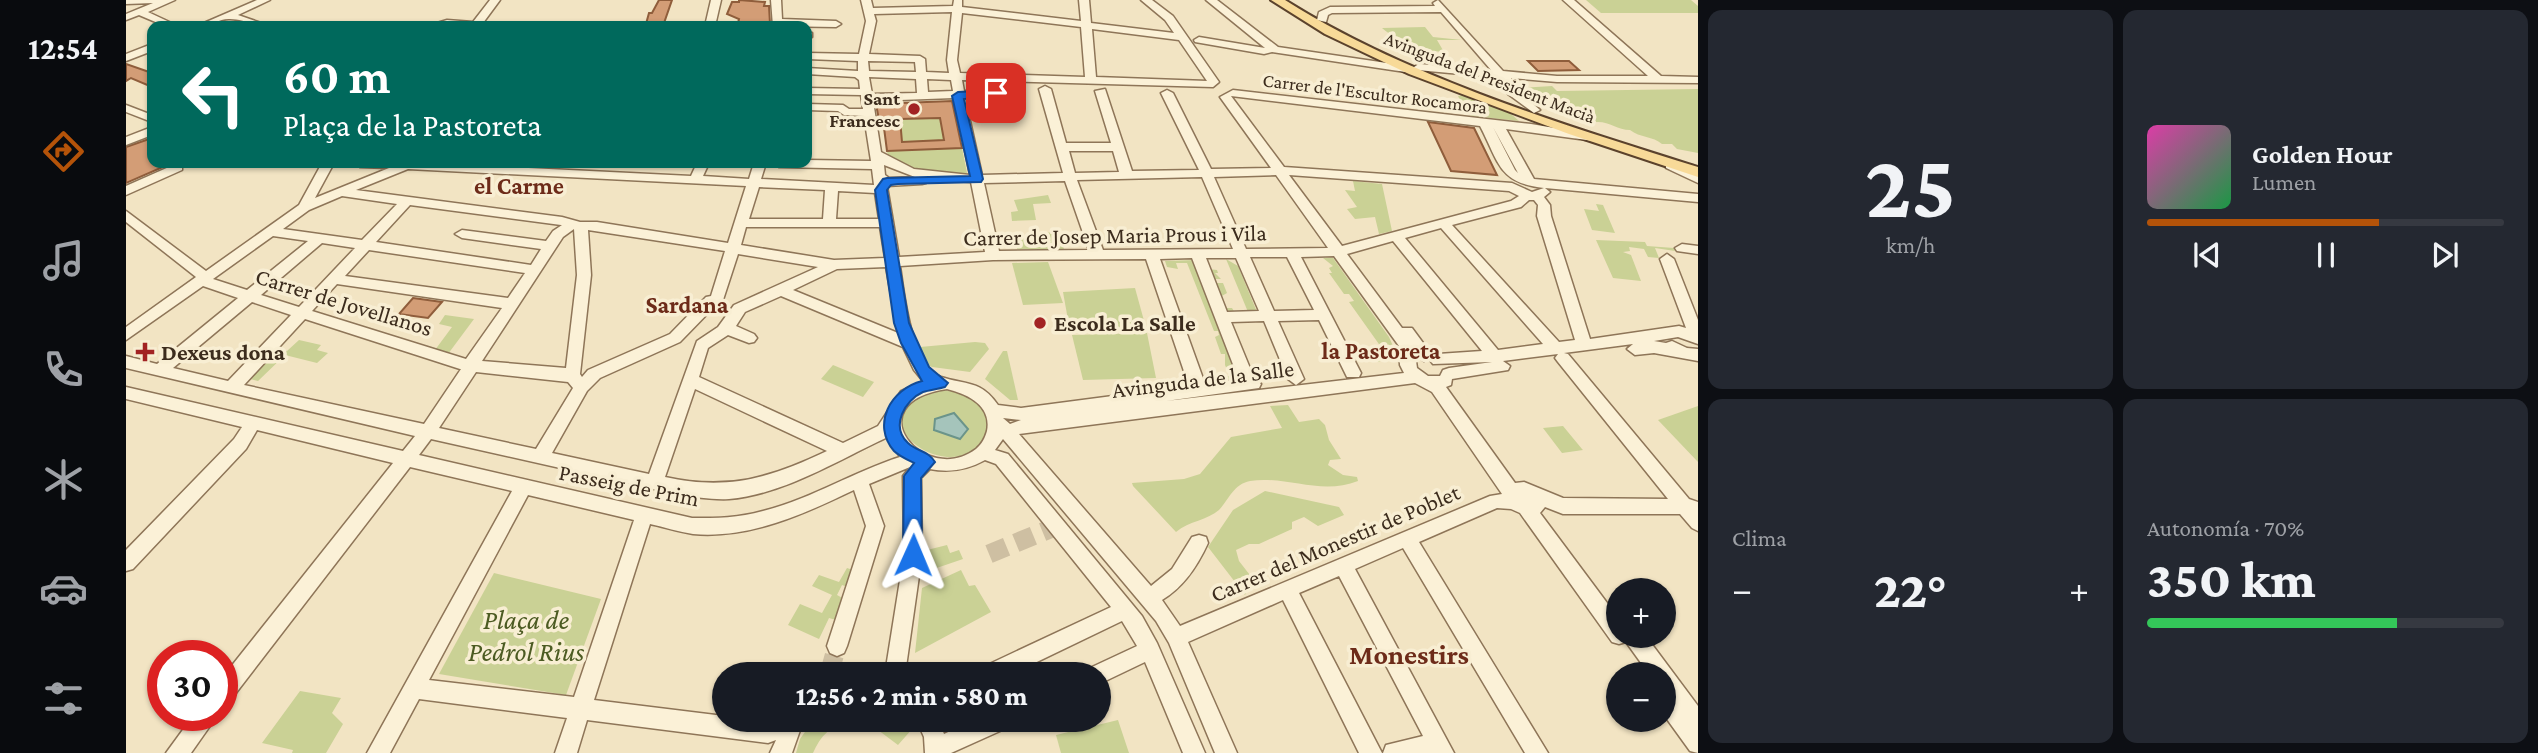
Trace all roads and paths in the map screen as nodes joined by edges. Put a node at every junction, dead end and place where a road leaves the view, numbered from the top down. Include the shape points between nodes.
1 (171, 0) edge
2 (265, 0) edge
3 (495, 0) edge
4 (716, 0) edge
5 (776, 0) edge
6 (1084, 0) edge
7 (1146, 0) edge
8 (1152, 0) edge
9 (1211, 0) edge
10 (1277, 0) edge
11 (1288, 0) edge
12 (1435, 0) edge
13 (1568, 0) edge
14 (126, 1) edge
15 (868, 5) edge
16 (957, 5) edge
17 (1443, 9) junction
18 (140, 12) junction
19 (229, 15) junction
20 (126, 18) edge
21 (1322, 20) junction
22 (161, 21) edge
23 (214, 21) edge
24 (249, 21) edge
25 (484, 21) edge
26 (711, 21) edge
27 (778, 21) edge
28 (812, 24) edge
29 (836, 24) dead end
30 (1084, 24) junction
31 (1190, 40) junction
32 (1258, 44) junction
33 (1360, 47) junction
34 (147, 49) edge
35 (812, 56) edge
36 (126, 58) edge
37 (863, 59) junction
38 (1348, 59) junction
39 (1416, 69) junction
40 (812, 71) edge
41 (850, 73) junction
42 (922, 76) junction
43 (865, 77) junction
44 (955, 77) junction
45 (1502, 77) junction
46 (1659, 80) junction
47 (1698, 80) edge
48 (1091, 81) junction
49 (1216, 83) junction
50 (1045, 89) junction
51 (1101, 90) junction
52 (812, 92) edge
53 (1167, 93) junction
54 (1228, 95) junction
55 (958, 96) junction
56 (923, 97) junction
57 (867, 102) junction
58 (812, 107) edge
59 (126, 108) edge
60 (147, 117) edge
61 (1528, 117) junction
62 (1492, 124) junction
63 (147, 133) edge
64 (1596, 139) junction
65 (126, 141) edge
66 (1062, 147) junction
67 (1118, 147) junction
68 (1665, 161) junction
69 (1698, 165) edge
70 (812, 166) edge
71 (176, 168) edge
72 (325, 168) edge
73 (402, 168) edge
74 (481, 168) edge
75 (701, 168) edge
76 (759, 168) edge
77 (1284, 171) junction
78 (1698, 172) edge
79 (886, 173) junction
80 (1207, 174) junction
81 (1127, 176) junction
82 (1070, 177) junction
83 (977, 179) junction
84 (1698, 179) edge
85 (695, 180) junction
86 (755, 183) junction
87 (832, 187) junction
88 (1528, 190) junction
89 (126, 191) edge
90 (339, 192) junction
91 (1698, 198) edge
92 (407, 201) junction
93 (1698, 204) edge
94 (304, 207) junction
95 (126, 215) edge
96 (1545, 216) junction
97 (743, 223) junction
98 (829, 223) junction
99 (886, 223) junction
100 (1444, 224) junction
101 (578, 229) junction
102 (271, 231) junction
103 (462, 234) dead end
104 (1397, 237) junction
105 (320, 239) junction
106 (513, 241) junction
107 (366, 245) junction
108 (550, 246) junction
109 (1682, 248) dead end
110 (733, 250) junction
111 (1698, 250) edge
112 (1342, 251) junction
113 (1241, 252) junction
114 (1292, 253) junction
115 (1197, 254) junction
116 (1098, 255) junction
117 (1152, 255) junction
118 (993, 256) junction
119 (1667, 260) dead end
120 (893, 262) junction
121 (495, 264) junction
122 (810, 269) junction
123 (534, 270) junction
124 (204, 279) junction
125 (334, 279) junction
126 (778, 289) junction
127 (249, 297) junction
128 (717, 299) junction
129 (512, 304) junction
130 (739, 309) junction
131 (302, 313) junction
132 (1325, 315) junction
133 (1269, 316) junction
134 (1222, 317) junction
135 (725, 327) junction
136 (1688, 329) edge
137 (680, 334) junction
138 (126, 335) edge
139 (749, 338) dead end
140 (702, 345) junction
141 (1584, 345) junction
142 (912, 349) junction
143 (1560, 353) junction
144 (1692, 355) edge
145 (1494, 356) junction
146 (126, 362) edge
147 (471, 366) junction
148 (1428, 369) junction
149 (160, 370) junction
150 (1353, 373) junction
151 (575, 378) junction
152 (1296, 379) junction
153 (690, 380) junction
154 (940, 383) junction
155 (1249, 385) junction
156 (919, 387) junction
157 (230, 388) junction
158 (1199, 391) junction
159 (126, 393) edge
160 (892, 421) junction
161 (253, 423) junction
162 (998, 424) junction
163 (429, 430) junction
164 (841, 450) junction
165 (983, 453) junction
166 (541, 456) junction
167 (407, 458) junction
168 (921, 460) junction
169 (859, 480) junction
170 (655, 482) junction
171 (523, 488) junction
172 (1524, 499) junction
173 (1692, 507) edge
174 (644, 516) junction
175 (1698, 523) edge
176 (1407, 538) junction
177 (1199, 543) dead end
178 (126, 563) edge
179 (1343, 565) junction
180 (1287, 589) junction
181 (1148, 597) junction
182 (1606, 601) edge
183 (1124, 610) junction
184 (1606, 616) edge
185 (1176, 637) junction
186 (837, 646) tunnel mouth
187 (1150, 650) junction
188 (897, 662) edge
189 (1015, 662) edge
190 (1111, 668) edge
191 (238, 675) edge
192 (413, 688) junction
193 (1676, 698) edge
194 (580, 710) junction
195 (1676, 710) edge
196 (712, 725) edge
197 (194, 731) edge
198 (768, 732) edge
199 (790, 732) edge
200 (931, 732) edge
201 (974, 732) edge
202 (1697, 734) edge
203 (1441, 749) edge
204 (937, 750) edge
205 (781, 752) edge
206 (177, 753) edge
207 (378, 753) edge
208 (566, 753) edge
209 (1194, 753) edge
210 (1226, 753) edge
211 (1371, 753) edge
212 (1394, 753) edge
213 (1537, 753) edge

1 - 14 street
1 - 18 street
2 - 19 street
3 - 25 street
4 - 26 street
5 - 27 street
6 - 30 street
7 - 31 street
8 - 31 street
9 - 32 street
10 - 33 main road, Avinguda del President Macià
11 - 21 main road, Avinguda del President Macià
12 - 17 street
13 - 46 street
15 - 16 street
15 - 37 street via 871,21
16 - 30 street
16 - 44 street via 952,53
17 - 21 street via 1330,10
17 - 45 street
18 - 20 street
18 - 22 street
19 - 23 street
19 - 24 street
21 - 39 main road, Avinguda del President Macià
28 - 29 street
30 - 31 street
30 - 48 street
31 - 32 street
31 - 49 street
32 - 38 street via 1264,51
33 - 38 street via 1364,55
33 - 39 main road, Avinguda del President Macià
34 - 36 street
35 - 37 street
37 - 41 street
37 - 42 street via 920,59
37 - 43 street
38 - 39 street
39 - 45 street
39 - 61 main road, Avinguda del President Macià
40 - 41 street
41 - 43 street
42 - 43 street
42 - 44 street
42 - 56 street
43 - 57 street
44 - 48 street
44 - 55 street
45 - 46 street
45 - 61 street
46 - 47 street
48 - 49 street
49 - 54 street
50 - 51 street, Carrer de l'Escultor Rocamora
50 - 55 street, Carrer de l'Escultor Rocamora
50 - 66 street
51 - 53 street, Carrer de l'Escultor Rocamora
51 - 67 street
52 - 57 street
53 - 54 street, Carrer de l'Escultor Rocamora
53 - 80 street
54 - 62 street, Carrer de l'Escultor Rocamora
54 - 77 street
54 - 77 street
55 - 56 street, Carrer de l'Escultor Rocamora
55 - 83 street
56 - 57 street, Carrer de l'Escultor Rocamora
57 - 58 street via 850,113 843,108
57 - 79 street
59 - 60 street
61 - 62 street, Carrer de l'Escultor Rocamora via 1516,127
61 - 64 main road, Avinguda del President Macià
61 - 64 street, Carrer de l'Escultor Rocamora
61 - 69 main road, Avinguda del President Macià
62 - 88 street
63 - 65 street
64 - 68 main road, Avinguda del President Macià
66 - 67 street
66 - 82 street
67 - 81 street
68 - 78 main road, Avinguda del President Macià
68 - 84 street
70 - 79 street
71 - 89 street
72 - 94 street
73 - 90 street
74 - 85 street
75 - 85 street
76 - 86 street
77 - 80 street
77 - 88 street
77 - 112 street
79 - 83 street
79 - 87 street
79 - 99 street
80 - 81 street
80 - 113 street
81 - 82 street
82 - 83 street
82 - 116 street
83 - 118 street
85 - 86 street
86 - 87 street
86 - 97 street
87 - 98 street
88 - 91 street
88 - 93 street
88 - 96 street via 1534,208
88 - 96 street via 1544,205
88 - 100 street, Carrer de Josep Maria Prous i Vila
90 - 92 street
90 - 94 street
92 - 101 street
92 - 107 street
94 - 102 street
95 - 124 street, Carrer de Jovellanos
96 - 141 street
97 - 98 street
97 - 110 street
98 - 99 street
99 - 120 street
100 - 104 street, Carrer de Josep Maria Prous i Vila
100 - 143 street
101 - 108 street via 562,229
101 - 110 street via 608,229
101 - 151 street
102 - 105 street
102 - 124 street
103 - 106 street
104 - 112 street, Carrer de Josep Maria Prous i Vila
104 - 145 street
105 - 107 street
105 - 127 street
106 - 108 street
106 - 121 street
107 - 121 street
107 - 125 street
108 - 123 street
109 - 111 street
110 - 122 street
110 - 128 street
112 - 114 street, Carrer de Josep Maria Prous i Vila
112 - 148 street via 1406,345
112 - 148 street via 1360,268
113 - 114 street, Carrer de Josep Maria Prous i Vila
113 - 115 street, Carrer de Josep Maria Prous i Vila
113 - 133 street
114 - 132 street
115 - 117 street, Carrer de Josep Maria Prous i Vila
115 - 134 street
116 - 117 street, Carrer de Josep Maria Prous i Vila
116 - 118 street, Carrer de Josep Maria Prous i Vila
117 - 158 street
118 - 120 street, Carrer de Josep Maria Prous i Vila
119 - 136 street
120 - 122 street, Carrer de Josep Maria Prous i Vila
120 - 142 street via 902,323
121 - 123 street
122 - 126 street
123 - 129 street
124 - 127 street, Carrer de Jovellanos
124 - 138 street
125 - 129 street
125 - 131 street
126 - 130 street
126 - 142 street
127 - 131 street, Carrer de Jovellanos
127 - 149 street
128 - 130 street
128 - 137 street
129 - 147 street
130 - 135 street
131 - 147 street, Carrer de Jovellanos
131 - 157 street
132 - 133 street
132 - 150 street
133 - 134 street
133 - 152 street
134 - 155 street
135 - 139 street
135 - 140 street
136 - 141 street
136 - 144 street via 1671,345
137 - 140 street
137 - 151 street, Carrer de Jovellanos via 594,374
140 - 153 street
141 - 143 street
142 - 154 street via 926,376
142 - 156 street
143 - 144 street via 1654,347
143 - 145 street
143 - 148 street
143 - 173 street
145 - 148 street
146 - 149 street, Passeig de Prim
147 - 151 street, Carrer de Jovellanos
147 - 163 street
148 - 150 street, Avinguda de la Salle
148 - 162 street, Avinguda de la Salle via 1024,426
148 - 172 street
149 - 157 street, Passeig de Prim
150 - 152 street, Avinguda de la Salle
151 - 166 street
152 - 155 street, Avinguda de la Salle
153 - 164 street
153 - 170 street
154 - 156 street
154 - 162 street via 973,389 988,401
155 - 158 street, Avinguda de la Salle
156 - 160 street via 903,398
157 - 163 street, Passeig de Prim
158 - 162 street, Avinguda de la Salle via 1021,414
159 - 161 street, Passeig de Prim
160 - 164 street, Passeig de Prim via 884,431
160 - 168 street via 901,447
161 - 167 street, Passeig de Prim
161 - 178 street via 240,444
162 - 165 street
162 - 181 street
163 - 166 street, Passeig de Prim
163 - 167 street
164 - 170 street, Passeig de Prim via 749,489 714,493
165 - 168 street via 953,464
165 - 183 street via 1002,459
166 - 170 street, Passeig de Prim
167 - 171 street, Passeig de Prim
167 - 191 street
168 - 169 street, Passeig de Prim via 888,466
168 - 188 street via 912,476 914,540
169 - 174 street, Passeig de Prim via 741,524 692,526
169 - 186 street via 875,526
171 - 174 street, Passeig de Prim
171 - 192 street
172 - 173 street via 1563,506
172 - 176 street, Carrer del Monestir de Poblet via 1496,501
172 - 182 street
172 - 184 street
173 - 175 street
174 - 194 street
176 - 179 street, Carrer del Monestir de Poblet
176 - 213 street
177 - 181 street via 1177,579
179 - 180 street, Carrer del Monestir de Poblet
179 - 203 street
180 - 185 street, Carrer del Monestir de Poblet
180 - 211 street
181 - 185 street
183 - 187 street
183 - 189 street
185 - 210 street
187 - 190 street
187 - 209 street
192 - 194 street
192 - 207 street
193 - 202 street
194 - 196 street
194 - 208 street
195 - 202 street
197 - 206 street
198 - 205 street
199 - 205 street
200 - 204 street
201 - 204 street
203 - 212 street

